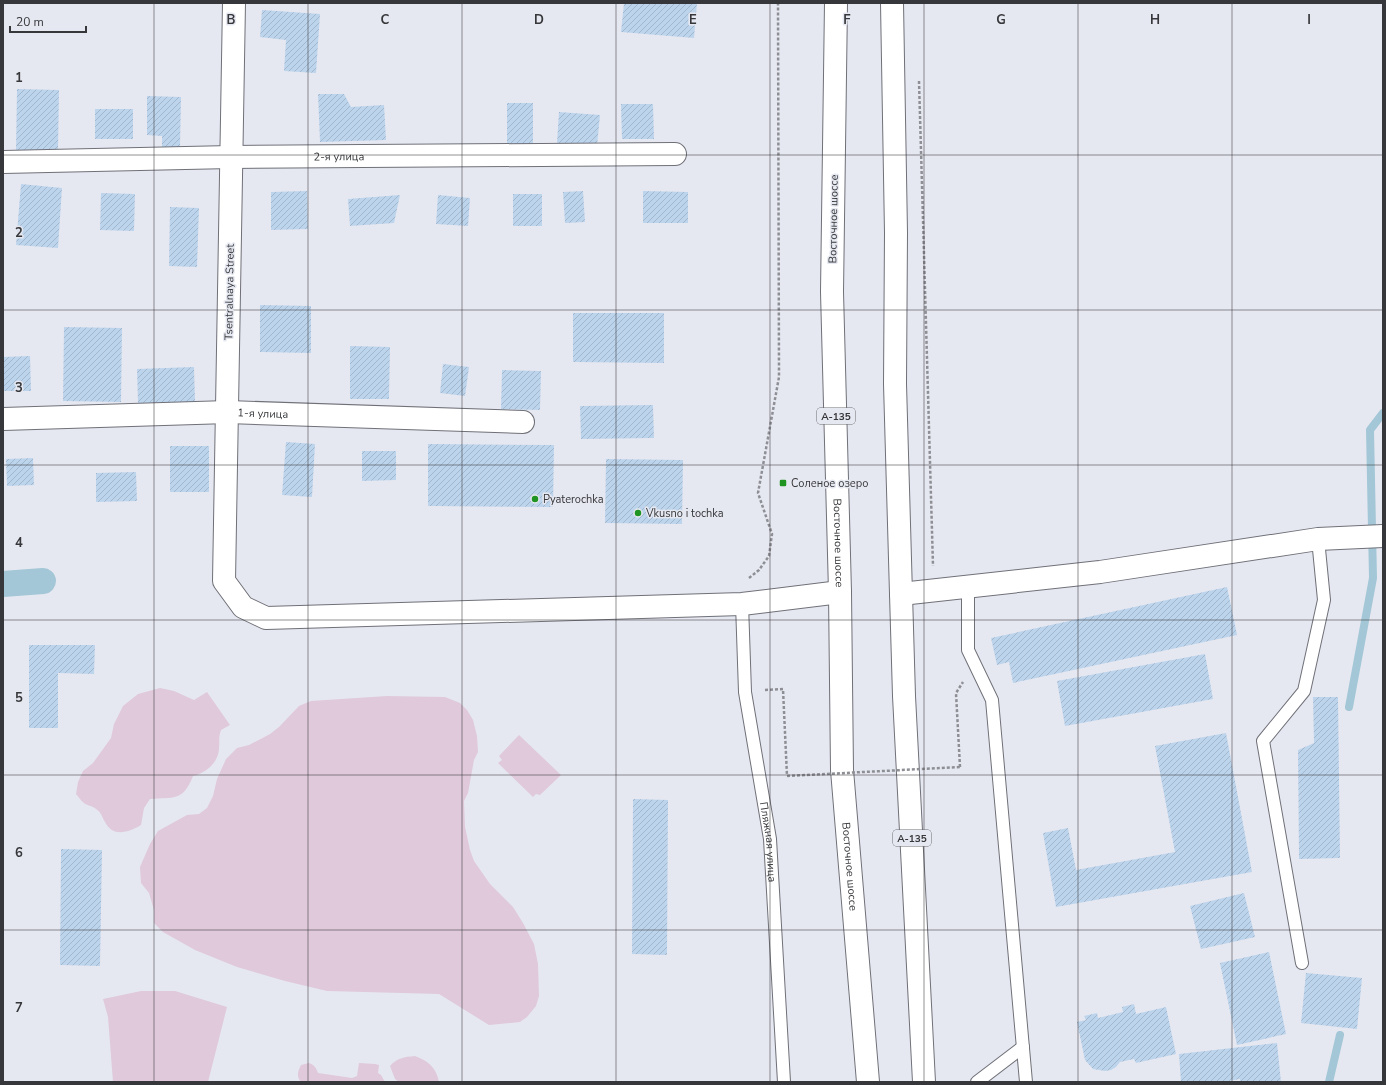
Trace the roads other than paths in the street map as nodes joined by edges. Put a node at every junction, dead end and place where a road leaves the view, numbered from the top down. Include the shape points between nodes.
1 (234, 3) edge
2 (836, 3) edge
3 (892, 3) edge
4 (675, 154) dead end
5 (231, 157) junction
6 (3, 162) edge
7 (228, 412) junction
8 (3, 419) edge
9 (523, 422) dead end
10 (1383, 536) edge
11 (1318, 539) junction
12 (968, 587) junction
13 (840, 592) junction
14 (901, 594) junction
15 (742, 604) junction
16 (1302, 963) dead end
17 (1023, 1047) junction
18 (784, 1082) edge
19 (868, 1082) edge
20 (924, 1082) edge
21 (977, 1082) edge
22 (1026, 1082) edge

1 - 5 main road, Tsentralnaya Street
2 - 13 main road, Восточное шоссе / А-135 via 832,292
3 - 14 main road, А-135 via 896,233 895,384
4 - 5 main road, 2-я улица
5 - 6 main road, 2-я улица
5 - 7 main road, Tsentralnaya Street
7 - 8 main road, 1-я улица
7 - 9 main road, 1-я улица
7 - 15 main road, Tsentralnaya Street via 224,581 243,607 266,618
10 - 11 main road
11 - 12 main road via 1100,572
11 - 16 lane via 1324,600 1304,691 1263,742
12 - 14 main road
12 - 17 lane via 968,650 992,700
13 - 15 main road
13 - 19 main road, Восточное шоссе / А-135 via 842,770
14 - 20 main road, А-135
15 - 18 lane, Пляжная улица via 745,692 770,839
17 - 21 lane
17 - 22 lane

